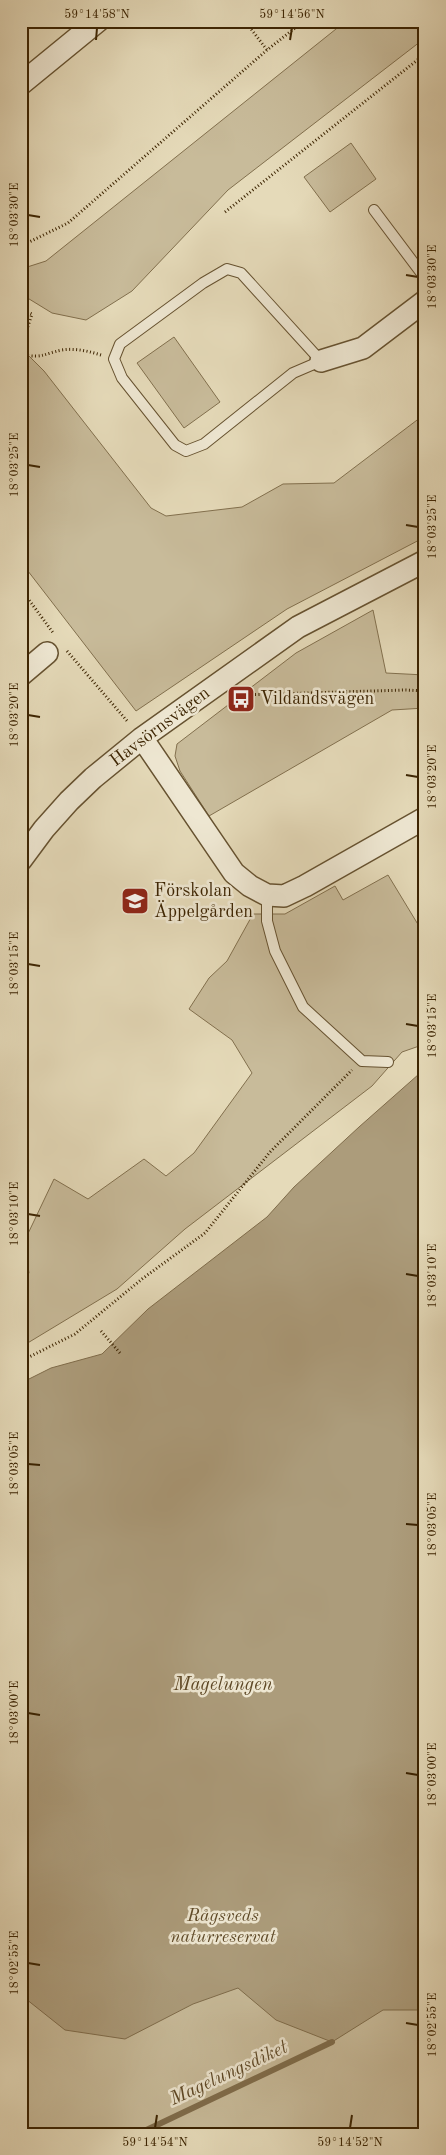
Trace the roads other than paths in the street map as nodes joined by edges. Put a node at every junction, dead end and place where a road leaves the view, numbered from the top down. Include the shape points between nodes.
1 (98, 21) edge
2 (21, 84) edge
3 (374, 210) dead end
4 (425, 278) edge
5 (425, 301) edge
6 (321, 361) junction
7 (425, 561) edge
8 (57, 648) road end
9 (21, 675) edge
10 (142, 738) junction
11 (425, 818) edge
12 (21, 860) edge
13 (267, 895) junction
14 (388, 1062) dead end

1 - 2 street
3 - 4 lane
5 - 6 street via 363,348
6 - 6 lane via 241,272 227,269 120,344 114,359 122,378 175,445 186,452 204,444 293,373
7 - 10 street, Havsörnsvägen via 298,628
8 - 9 street
10 - 12 street, Havsörnsvägen via 69,801
10 - 13 street via 234,873
11 - 13 street via 305,886 284,896
13 - 14 lane via 267,921 275,951 302,1006 362,1061

